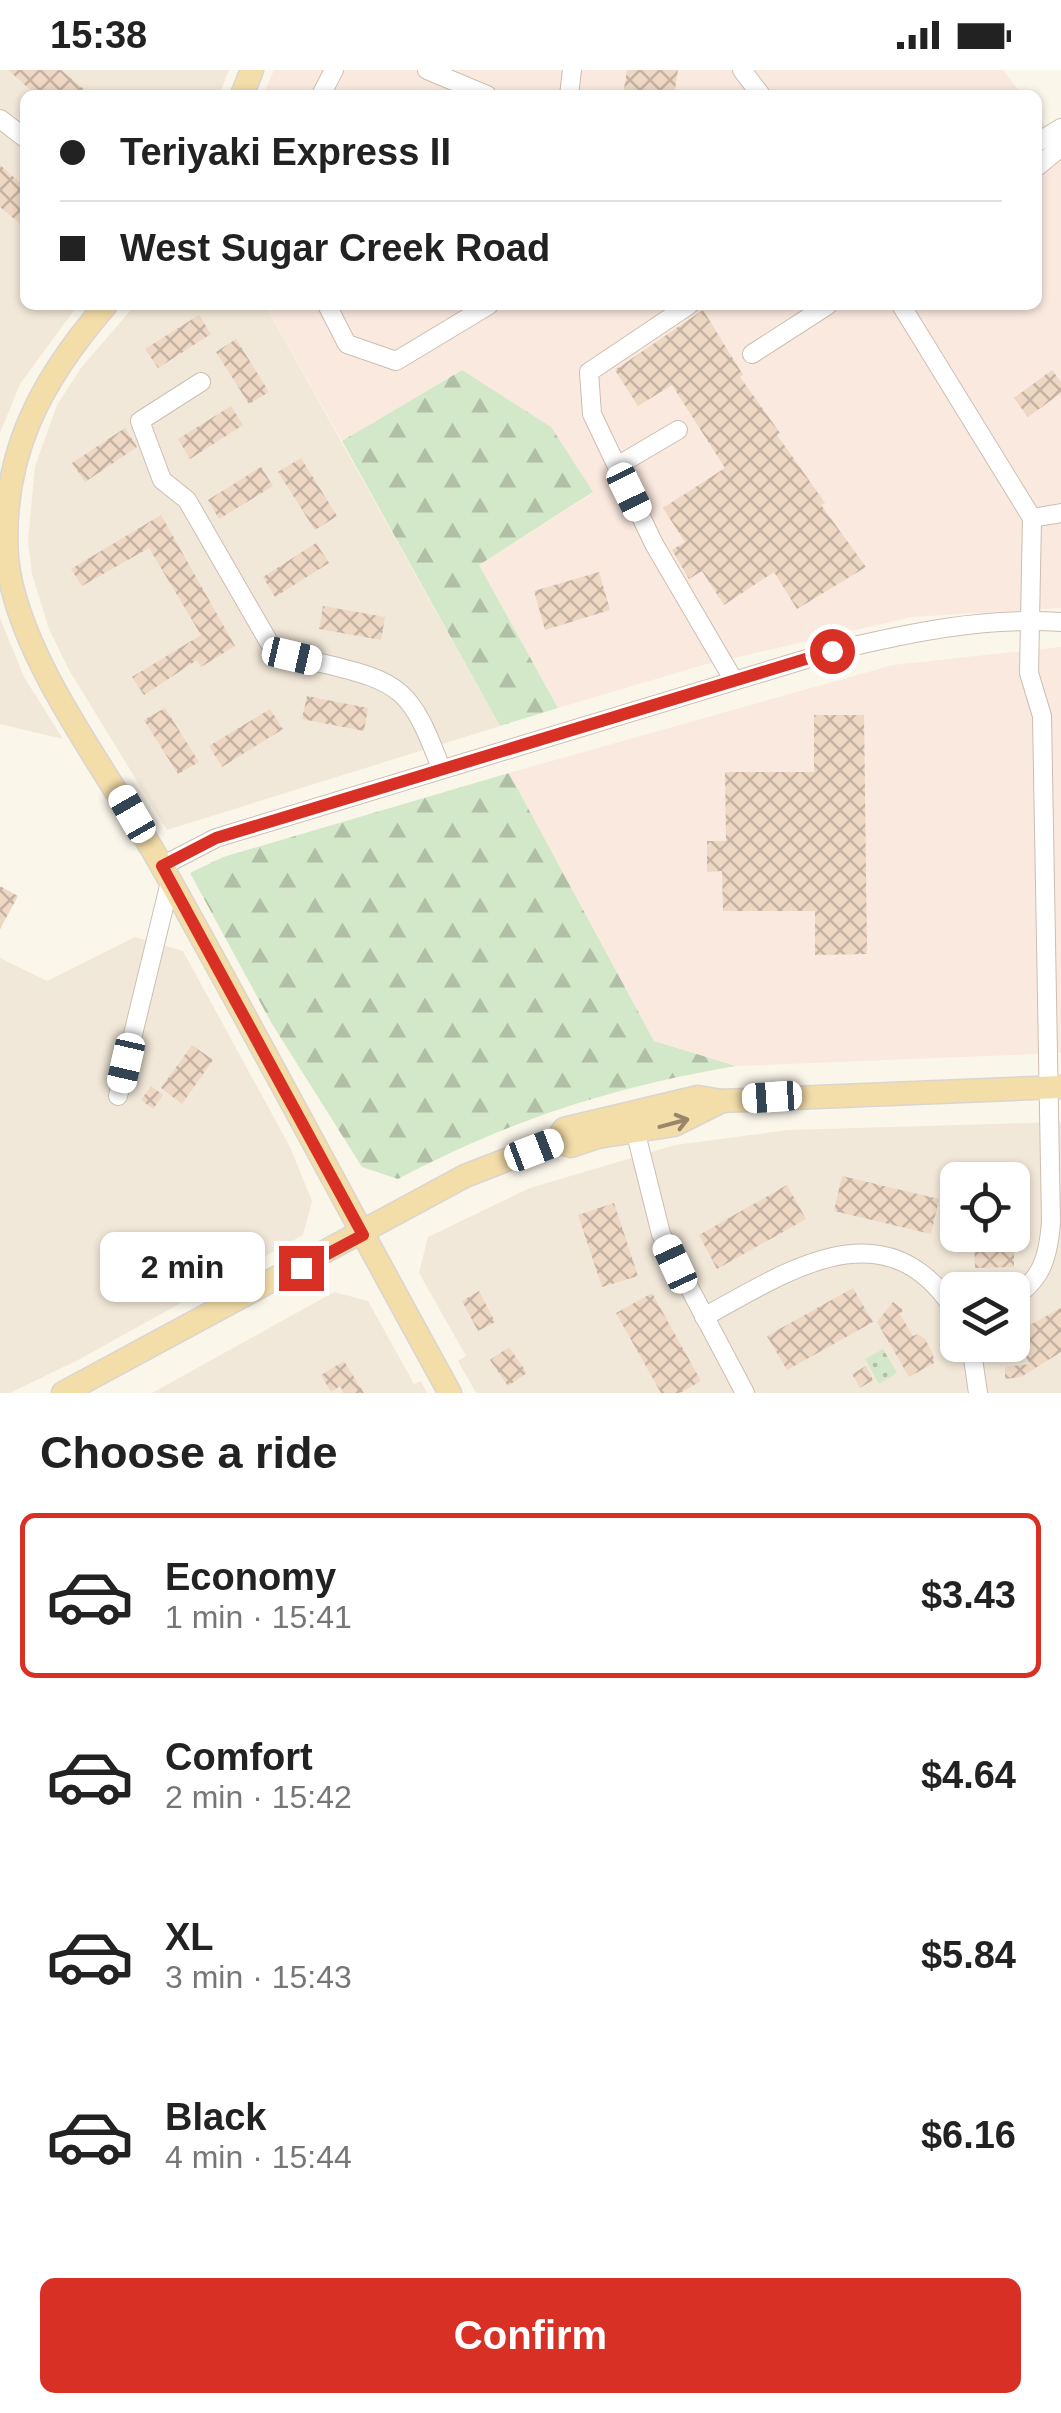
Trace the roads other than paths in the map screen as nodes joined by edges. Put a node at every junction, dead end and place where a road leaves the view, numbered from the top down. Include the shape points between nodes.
1 (427, 70) edge
2 (742, 70) edge
3 (475, 90) edge
4 (757, 90) edge
5 (0, 119) edge
6 (20, 134) edge
7 (1061, 146) edge
8 (1042, 163) edge
9 (102, 310) edge
10 (330, 310) edge
11 (481, 310) edge
12 (682, 310) edge
13 (820, 310) edge
14 (904, 310) edge
15 (752, 354) dead end
16 (201, 382) dead end
17 (678, 430) dead end
18 (617, 466) junction
19 (1061, 512) edge
20 (1032, 518) junction
21 (5, 574) edge
22 (1028, 620) junction
23 (1061, 622) edge
24 (733, 679) junction
25 (441, 768) junction
26 (166, 874) junction
27 (1055, 1087) edge
28 (118, 1096) dead end
29 (722, 1101) junction
30 (635, 1130) junction
31 (555, 1141) junction
32 (363, 1235) junction
33 (1030, 1285) edge
34 (940, 1294) edge
35 (704, 1317) junction
36 (973, 1362) edge
37 (63, 1393) edge
38 (450, 1393) edge
39 (746, 1393) edge
40 (978, 1393) edge

1 - 3 street
2 - 4 street
5 - 6 street
7 - 8 street
9 - 21 main road via 64,356 24,428 8,502
10 - 11 street via 347,344 396,361
12 - 18 street via 589,372 592,414
13 - 15 street
14 - 20 street
16 - 25 street via 140,421 162,480 188,500 270,644 398,688 422,721
17 - 18 street
18 - 24 street
19 - 20 street
20 - 22 street
21 - 26 main road via 42,668
22 - 23 street
22 - 24 street via 924,630
22 - 27 street via 1029,673 1042,716
24 - 25 street
25 - 26 street via 216,838
26 - 28 street
26 - 32 main road
27 - 29 main road
27 - 33 street via 1049,1252
30 -> 29 main road via 674,1125
29 - 31 main road via 698,1097 614,1115 564,1129
30 - 31 main road via 571,1146
30 - 35 street via 661,1234
31 - 32 main road via 465,1176
32 - 37 main road
32 - 38 main road
34 - 35 street via 882,1256 820,1257
35 - 39 street
36 - 40 street

